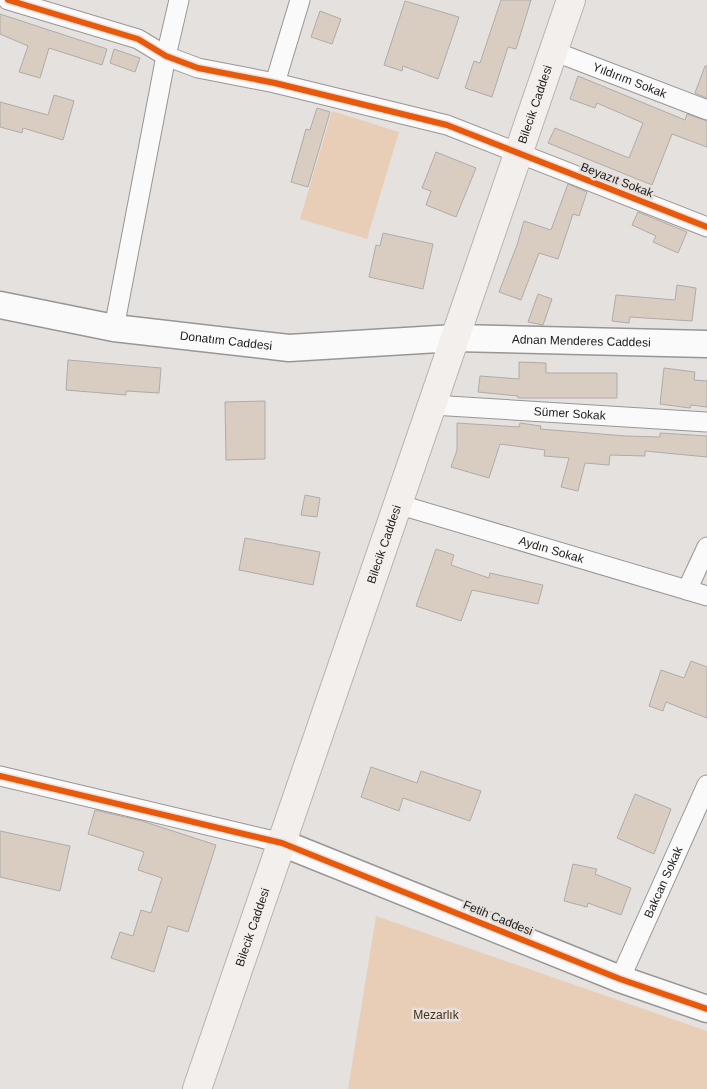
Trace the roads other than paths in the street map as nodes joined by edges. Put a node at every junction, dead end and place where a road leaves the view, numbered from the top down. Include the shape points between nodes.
1 (179, 0) edge
2 (300, 0) edge
3 (571, 0) edge
4 (15, 1) edge
5 (554, 51) junction
6 (166, 56) junction
7 (275, 83) junction
8 (707, 110) edge
9 (518, 153) junction
10 (707, 227) edge
11 (0, 305) edge
12 (114, 328) junction
13 (455, 338) junction
14 (707, 344) edge
15 (432, 405) junction
16 (707, 422) edge
17 (398, 504) junction
18 (707, 547) edge
19 (687, 590) junction
20 (707, 596) edge
21 (0, 776) edge
22 (707, 785) edge
23 (282, 843) junction
24 (620, 979) junction
25 (707, 1009) edge
26 (197, 1089) edge

1 - 6 street
2 - 7 street
3 - 5 main road, Bilecik Caddesi
4 - 6 street, Beyazıt Sokak via 138,39
5 - 8 street, Yıldırım Sokak
5 - 9 main road, Bilecik Caddesi
6 - 7 street, Beyazıt Sokak via 198,68
6 - 12 street
7 - 9 street, Beyazıt Sokak via 447,125
9 - 10 street, Beyazıt Sokak
9 - 13 main road, Bilecik Caddesi
11 - 12 street, Donatım Caddesi
12 - 13 street, Donatım Caddesi via 289,348
13 - 14 street, Adnan Menderes Caddesi
13 - 15 main road, Bilecik Caddesi
15 - 16 street, Sümer Sokak
15 - 17 main road, Bilecik Caddesi
17 - 19 street, Aydın Sokak
17 - 23 main road, Bilecik Caddesi
18 - 19 street
19 - 20 street, Aydın Sokak
21 - 23 street
22 - 24 street, Bakcan Sokak
23 - 24 street, Fetih Caddesi
23 - 26 main road, Bilecik Caddesi
24 - 25 street, Fetih Caddesi

